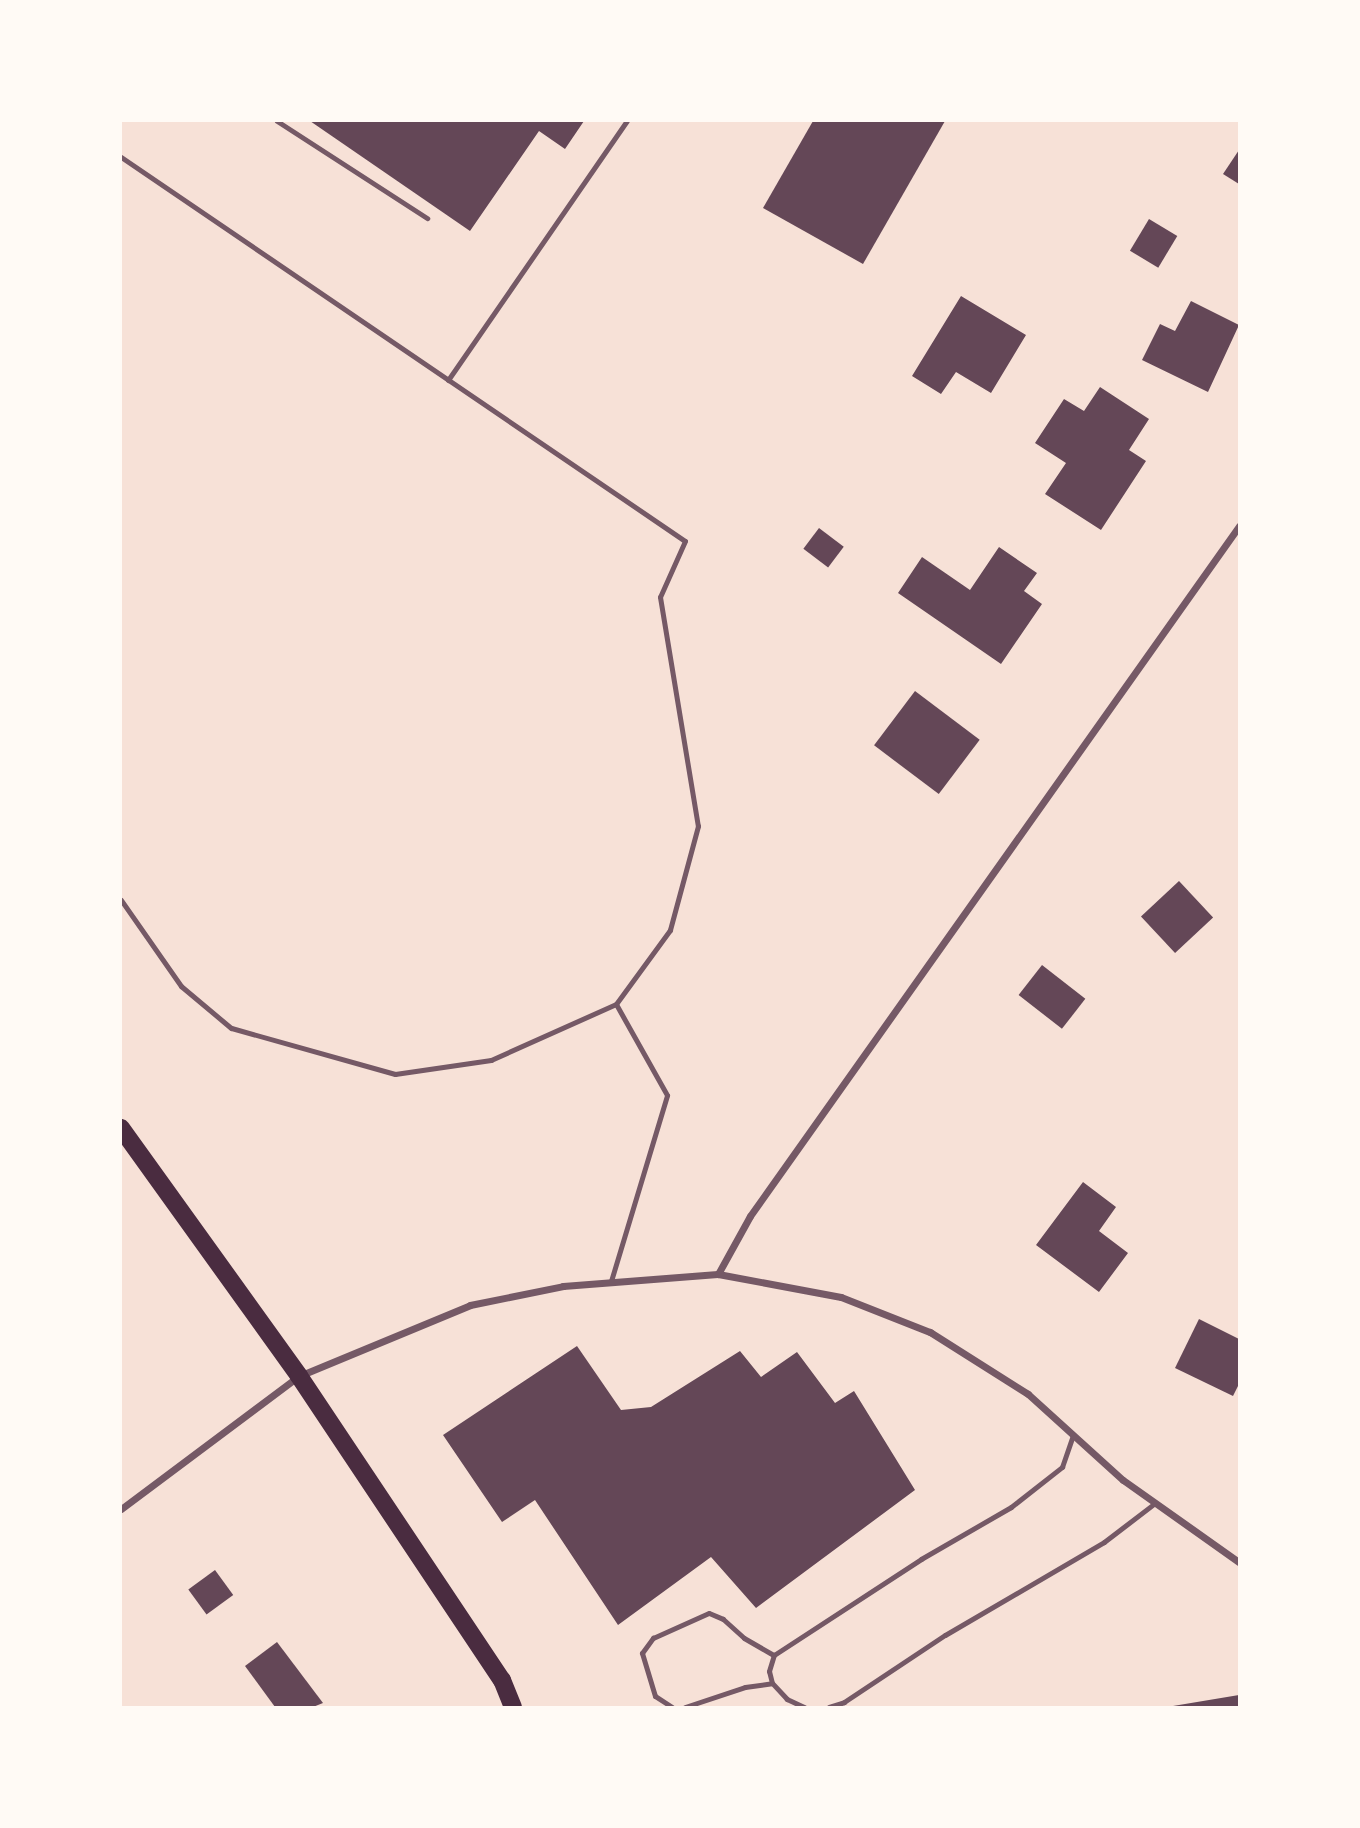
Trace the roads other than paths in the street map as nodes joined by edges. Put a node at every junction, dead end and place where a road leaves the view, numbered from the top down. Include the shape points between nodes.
1 (277, 121) edge
2 (627, 121) edge
3 (121, 157) edge
4 (427, 218) dead end
5 (448, 380) junction
6 (1239, 526) edge
7 (121, 900) edge
8 (615, 1004) junction
9 (121, 1128) edge
10 (718, 1274) junction
11 (611, 1281) junction
12 (299, 1376) junction
13 (1073, 1435) junction
14 (1155, 1503) junction
15 (121, 1509) edge
16 (1239, 1562) edge
17 (774, 1655) junction
18 (772, 1683) junction
19 (513, 1707) edge
20 (672, 1707) edge
21 (685, 1707) edge
22 (804, 1707) edge
23 (830, 1707) edge

1 - 4 lane
2 - 5 lane
3 - 5 lane
5 - 8 lane via 685,541 660,597 698,826 670,930
6 - 10 street via 750,1216
7 - 8 lane via 181,986 231,1028 395,1074 491,1060
8 - 11 lane via 667,1095
9 - 12 main road
10 - 11 street
10 - 13 street via 841,1297 930,1332 1028,1394
11 - 12 street via 470,1305
12 - 15 street
12 - 19 main road via 502,1680
13 - 14 street
13 - 17 lane via 1062,1468 1010,1507
14 - 16 street
14 - 23 lane via 1104,1542
17 - 18 lane via 769,1671
17 - 20 lane via 709,1613 653,1638 642,1653 655,1696
18 - 21 lane
18 - 22 lane via 787,1699

